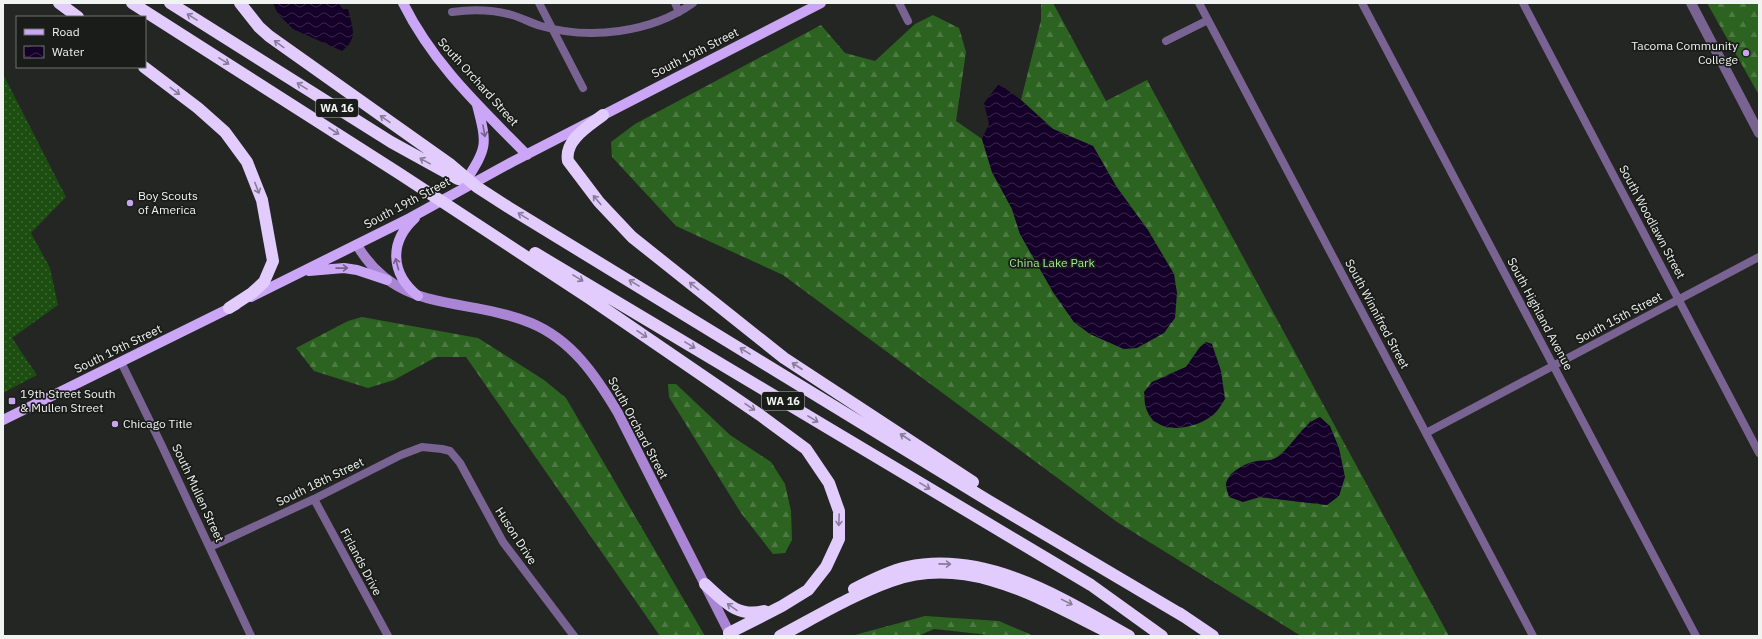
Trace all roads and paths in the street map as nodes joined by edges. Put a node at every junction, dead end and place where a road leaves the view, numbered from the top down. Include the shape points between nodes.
1 (59, 3) edge
2 (132, 3) edge
3 (170, 3) edge
4 (240, 3) edge
5 (403, 3) edge
6 (539, 3) edge
7 (674, 3) edge
8 (693, 3) edge
9 (821, 3) edge
10 (899, 3) edge
11 (1199, 3) edge
12 (1362, 3) edge
13 (1523, 3) edge
14 (1690, 3) edge
15 (452, 12) dead end
16 (679, 12) junction
17 (77, 16) edge
18 (908, 20) dead end
19 (1208, 20) junction
20 (551, 28) junction
21 (1166, 41) dead end
22 (145, 68) edge
23 (583, 88) dead end
24 (477, 105) junction
25 (603, 115) junction
26 (1759, 133) edge
27 (527, 154) junction
28 (400, 174) junction
29 (461, 189) junction
30 (508, 207) junction
31 (411, 219) junction
32 (357, 245) junction
33 (1759, 257) edge
34 (303, 271) junction
35 (387, 280) junction
36 (418, 296) junction
37 (1679, 300) junction
38 (229, 308) junction
39 (121, 362) junction
40 (1554, 367) junction
41 (3, 420) edge
42 (1426, 433) junction
43 (442, 449) joint
44 (1759, 453) edge
45 (314, 499) junction
46 (210, 547) junction
47 (704, 584) junction
48 (782, 606) junction
49 (1186, 617) junction
50 (809, 621) junction
51 (790, 632) edge
52 (730, 634) edge
53 (250, 636) edge
54 (388, 636) edge
55 (574, 636) edge
56 (780, 636) edge
57 (1116, 636) edge
58 (1129, 636) edge
59 (1162, 636) edge
60 (1214, 636) edge
61 (1533, 636) edge
62 (1696, 636) edge

1 - 17 highway
2 -> 28 highway, WA 16
30 -> 3 highway, WA 16 via 391,142
30 -> 4 highway via 269,36
5 - 24 main road, South Orchard Street via 428,46
6 - 20 street
7 - 16 street
8 - 16 street
9 - 25 main road, South 19th Street
10 - 18 street
11 - 19 street, South Winnifred Street
12 - 40 street, South Highland Avenue
13 - 37 street, South Woodlawn Street
14 - 26 street
15 - 20 street via 496,11
16 - 20 street via 649,25 622,30 596,33
19 - 21 street
19 - 42 street, South Winnifred Street
20 - 23 street
22 -> 38 highway via 225,132 247,162 262,200 274,261 268,276 258,288
24 - 27 main road, South Orchard Street
24 -> 29 main road via 485,138 484,149
25 - 27 main road, South 19th Street
49 -> 25 highway via 1044,529 784,358 632,237 599,202 568,161 569,146 578,135
27 - 29 main road, South 19th Street
28 -> 48 highway via 590,298 806,449 830,483 839,511 838,539 826,567 808,590
28 -> 59 highway, WA 16 via 1091,585
29 - 31 main road, South 19th Street
49 -> 30 highway, WA 16 via 988,501
31 - 32 main road, South 19th Street
36 -> 31 main road via 407,286 400,274 395,251 399,238
32 - 34 main road, South 19th Street
32 - 35 main road, South Orchard Street via 366,260
33 - 37 street, South 15th Street
34 -> 35 main road via 344,268
34 - 38 main road, South 19th Street
35 - 36 main road, South Orchard Street
36 - 47 main road, South Orchard Street via 496,312 531,323 558,339 576,354 598,381 618,413
37 - 40 street, South 15th Street
37 - 44 street, South Woodlawn Street
38 - 39 main road, South 19th Street
39 - 41 main road, South 19th Street
39 - 46 street, South Mullen Street
40 - 42 street, South 15th Street
40 - 62 street, South Highland Avenue
42 - 61 street, South Winnifred Street
43 - 45 street, South 18th Street via 422,447
43 - 55 street, Huson Drive via 450,451 460,463 503,542
45 - 46 street, South 18th Street
45 - 54 street, Firlands Drive
46 - 53 street, South Mullen Street
48 -> 47 highway via 753,614 735,610
47 - 52 main road, South Orchard Street
48 - 52 highway
49 - 60 highway, WA 16
50 - 51 highway
50 - 57 highway via 892,580 926,573 959,573 976,575 1011,586
50 -> 58 highway via 833,599 875,578 907,567 944,563 991,569 1020,580 1086,611
51 - 56 highway

